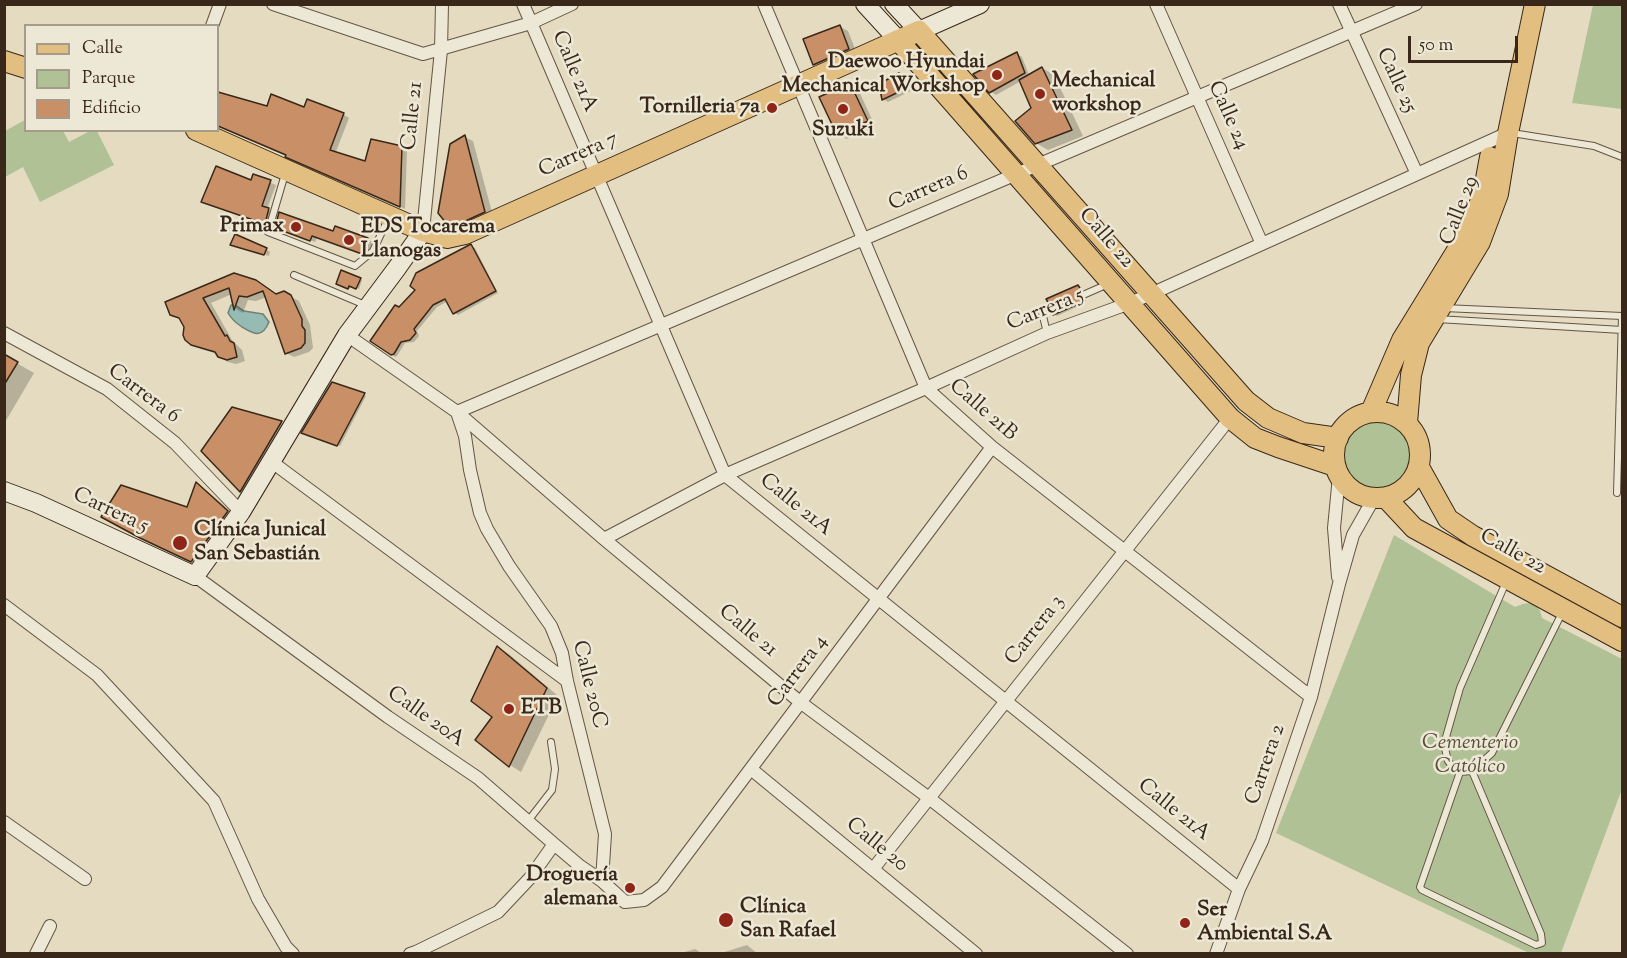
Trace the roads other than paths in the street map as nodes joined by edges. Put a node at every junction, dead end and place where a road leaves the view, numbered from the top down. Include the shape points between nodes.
1 (220, 4) edge
2 (273, 4) edge
3 (442, 4) edge
4 (523, 4) edge
5 (572, 4) edge
6 (764, 4) edge
7 (865, 4) edge
8 (894, 4) edge
9 (980, 4) edge
10 (1156, 4) edge
11 (1339, 4) edge
12 (1416, 4) edge
13 (1521, 4) edge
14 (1535, 4) edge
15 (531, 23) junction
16 (213, 24) edge
17 (919, 31) junction
18 (1351, 32) junction
19 (898, 40) junction
20 (441, 50) junction
21 (4, 61) edge
22 (24, 67) edge
23 (798, 85) junction
24 (1197, 97) junction
25 (200, 132) edge
26 (1501, 135) junction
27 (1623, 158) edge
28 (1037, 165) junction
29 (286, 170) junction
30 (1016, 174) junction
31 (1417, 174) junction
32 (596, 175) junction
33 (390, 216) junction
34 (423, 231) junction
35 (863, 238) junction
36 (1262, 244) junction
37 (294, 275) dead end
38 (1112, 283) junction
39 (1151, 294) junction
40 (1083, 295) dead end
41 (1130, 303) junction
42 (368, 307) junction
43 (1050, 309) dead end
44 (1430, 309) junction
45 (1622, 316) edge
46 (660, 325) junction
47 (1622, 330) edge
48 (4, 333) edge
49 (1047, 333) junction
50 (347, 335) junction
51 (926, 388) junction
52 (457, 411) junction
53 (1371, 412) junction
54 (1230, 418) junction
55 (1407, 423) junction
56 (1338, 438) junction
57 (992, 447) junction
58 (272, 462) junction
59 (1419, 467) junction
60 (1337, 471) junction
61 (724, 475) junction
62 (4, 491) edge
63 (1617, 493) dead end
64 (1380, 498) junction
65 (241, 512) junction
66 (604, 538) junction
67 (1124, 551) junction
68 (195, 576) junction
69 (1508, 579) junction
70 (1339, 584) junction
71 (878, 599) junction
72 (4, 605) edge
73 (1564, 609) junction
74 (1623, 617) edge
75 (1623, 641) edge
76 (567, 681) junction
77 (1311, 697) junction
78 (1005, 701) junction
79 (800, 702) junction
80 (550, 742) dead end
81 (751, 769) junction
82 (1472, 771) junction
83 (1460, 772) junction
84 (929, 798) junction
85 (4, 822) edge
86 (528, 822) junction
87 (554, 844) junction
88 (873, 869) junction
89 (85, 879) dead end
90 (602, 881) junction
91 (1239, 889) junction
92 (625, 902) joint
93 (50, 926) dead end
94 (36, 954) edge
95 (293, 954) edge
96 (410, 954) edge
97 (976, 954) edge
98 (1127, 954) edge
99 (1216, 954) edge

1 - 16 street
2 - 20 street via 423,54
3 - 20 street, Calle 21
4 - 15 street, Calle 21A
5 - 15 street
6 - 23 street, Calle 21B
7 - 19 street, Calle 22
8 - 17 street, Calle 22
9 - 17 street, Carrera 7
10 - 24 street, Calle 24
11 - 18 street, Calle 25
12 - 18 street, Carrera 6
13 - 26 main road, Calle 29
14 - 26 main road, Calle 29
15 - 20 street
15 - 32 street, Calle 21A
17 - 19 main road, Carrera 7
17 - 28 main road, Calle 22
18 - 24 street, Carrera 6
18 - 31 street, Calle 25
19 - 23 main road, Carrera 7
19 - 30 main road, Calle 22
20 - 34 street, Calle 21
21 - 22 main road
23 - 32 main road, Carrera 7
23 - 35 street, Calle 21B
24 - 28 street, Carrera 6
24 - 36 street, Calle 24
25 - 29 main road, Carrera 7
26 - 27 lane via 1528,134 1594,146
26 - 31 street, Carrera 5
26 - 44 main road, Calle 29 via 1469,231
28 - 30 street, Carrera 6
28 - 39 main road, Calle 22
29 - 33 main road, Carrera 7
29 - 33 lane via 268,232 355,266 372,251
30 - 35 street, Carrera 6
30 - 38 main road, Calle 22
31 - 36 street, Carrera 5
32 - 34 main road, Carrera 7 via 465,234 447,238
32 - 46 street, Calle 21A
33 - 34 main road, Carrera 7
34 - 42 street
35 - 46 street, Carrera 6
35 - 51 street, Calle 21B
36 - 39 street, Carrera 5
37 - 42 lane
38 - 40 lane
38 - 41 main road, Calle 22
39 - 41 street, Carrera 5
39 - 56 main road, Calle 22 via 1246,401 1268,418 1303,433
41 - 49 street, Carrera 5
41 - 54 main road, Calle 22
42 - 50 street
43 - 49 lane via 1042,312
44 - 45 lane
44 - 47 lane
44 - 53 main road, Calle 29 via 1402,340
44 - 55 main road, Calle 29 via 1411,375
45 - 47 lane
46 - 52 street, Carrera 6
46 - 61 street, Calle 21A
47 - 63 lane
48 - 65 street, Carrera 6 via 107,389 175,443
49 - 51 street, Carrera 5
50 - 52 street, Calle 21
50 - 58 street
51 - 57 street, Calle 21B
51 - 61 street, Carrera 5
52 - 66 street, Calle 21
52 - 76 street, Calle 20C via 480,513 509,566 551,626 562,653
53 - 55 main road via 1384,412
53 - 56 main road via 1357,416
54 - 60 main road, Calle 22 via 1255,438
54 - 67 street, Carrera 3
55 - 59 main road via 1419,444
56 - 60 main road via 1334,452
57 - 67 street, Calle 21B
57 - 71 street, Carrera 4
58 - 65 street
58 - 76 street
59 - 64 main road via 1406,487
59 - 74 main road, Calle 22 via 1448,519
60 - 64 main road via 1354,491
60 - 70 street, Carrera 2 via 1334,528
61 - 66 street, Carrera 5
61 - 71 street, Calle 21A
62 - 68 street, Carrera 5
64 - 69 main road, Calle 22 via 1414,528
64 - 70 street, Carrera 2 via 1353,535
65 - 68 street
66 - 79 street, Calle 21
67 - 77 street, Calle 21B
67 - 78 street, Carrera 3
68 - 86 street, Calle 20A via 478,778
69 - 73 main road, Calle 22
69 - 83 lane via 1460,688 1444,744 1448,761
70 - 77 street, Carrera 2
71 - 78 street, Calle 21A
71 - 79 street, Carrera 4
72 - 95 street via 97,675 214,801 258,899
73 - 75 main road, Calle 22
73 - 82 lane via 1492,753
76 - 90 street, Calle 20C via 605,834
77 - 91 street, Carrera 2 via 1262,841
78 - 84 street, Carrera 3
78 - 91 street, Calle 21A
79 - 81 street, Carrera 4
79 - 84 street, Calle 21
80 - 86 lane via 555,769 552,790
81 - 88 street, Calle 20
81 - 92 street, Carrera 4 via 662,887 644,900
82 - 83 lane
82 - 83 lane via 1541,934 1540,945 1420,886
84 - 88 street, Carrera 3
84 - 98 street, Calle 21
85 - 89 street
86 - 87 street, Calle 20A
87 - 90 street, Calle 20A
87 - 96 street via 530,878 498,912
88 - 97 street, Calle 20
90 - 92 street, Calle 20A
91 - 99 street, Carrera 2
93 - 94 street

